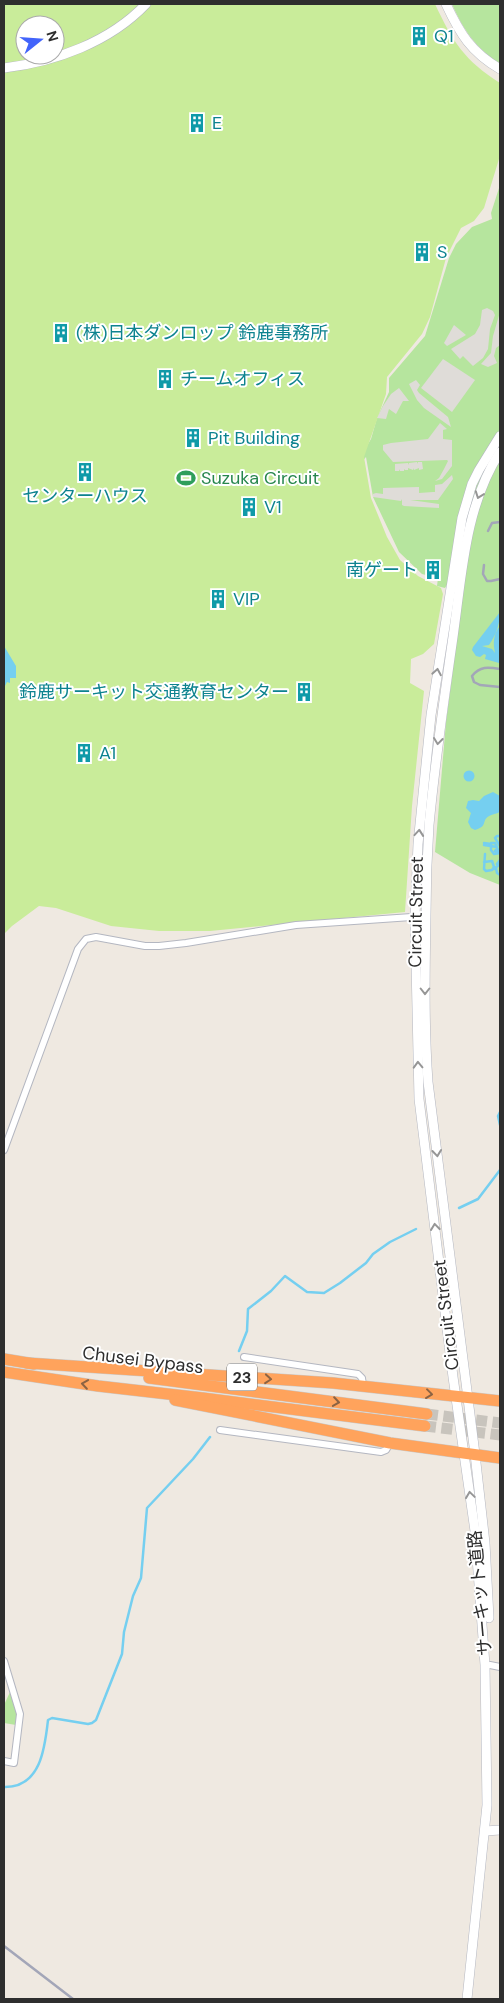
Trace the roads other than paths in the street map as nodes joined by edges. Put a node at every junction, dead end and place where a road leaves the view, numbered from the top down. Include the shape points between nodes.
1 (146, 4) edge
2 (446, 4) edge
3 (4, 68) edge
4 (500, 69) edge
5 (500, 436) edge
6 (500, 452) edge
7 (426, 916) junction
8 (415, 917) junction
9 (4, 1150) edge
10 (244, 1357) dead end
11 (4, 1359) edge
12 (27, 1363) junction
13 (4, 1372) edge
14 (363, 1386) junction
15 (133, 1390) junction
16 (456, 1397) junction
17 (468, 1398) junction
18 (500, 1400) edge
19 (427, 1414) tunnel mouth
20 (425, 1426) tunnel mouth
21 (220, 1430) dead end
22 (390, 1443) junction
23 (470, 1453) junction
24 (500, 1458) edge
25 (4, 1661) edge
26 (490, 1665) junction
27 (500, 1667) edge
28 (4, 1761) edge
29 (487, 1806) junction
30 (500, 1830) edge
31 (485, 1831) junction
32 (467, 1999) edge

1 - 3 street via 134,17 72,52
2 - 4 street via 467,42 485,61
8 -> 5 street, Circuit Street via 418,844 431,715 460,527 472,484
6 -> 7 street, Circuit Street via 478,495 466,542 436,758 429,826
7 - 8 street
7 -> 17 street, Circuit Street via 428,1082
8 - 9 street via 296,925 159,946 96,937 86,939 78,949
16 -> 8 street, Circuit Street via 419,1099
10 - 14 street via 358,1374
11 - 12 highway, Chusei Bypass / 23
12 -> 14 highway, 23
12 -> 19 highway, Chusei Bypass / 23
15 -> 13 highway, Chusei Bypass / 23
14 -> 16 highway, 23
15 - 20 highway, Chusei Bypass / 23
15 - 22 highway, 23
16 - 17 highway
16 - 23 street, サーキット道路
17 - 18 highway
17 - 23 street, Circuit Street
21 - 22 street via 381,1452
22 - 23 highway, 23
23 - 24 highway, 23
23 - 26 street via 485,1543
29 -> 23 street, サーキット道路 via 483,1617
25 - 28 street via 20,1714 14,1763
26 - 27 street
26 - 29 street via 491,1753
29 - 31 street, サーキット道路
30 - 31 street
31 - 32 street, サーキット道路

